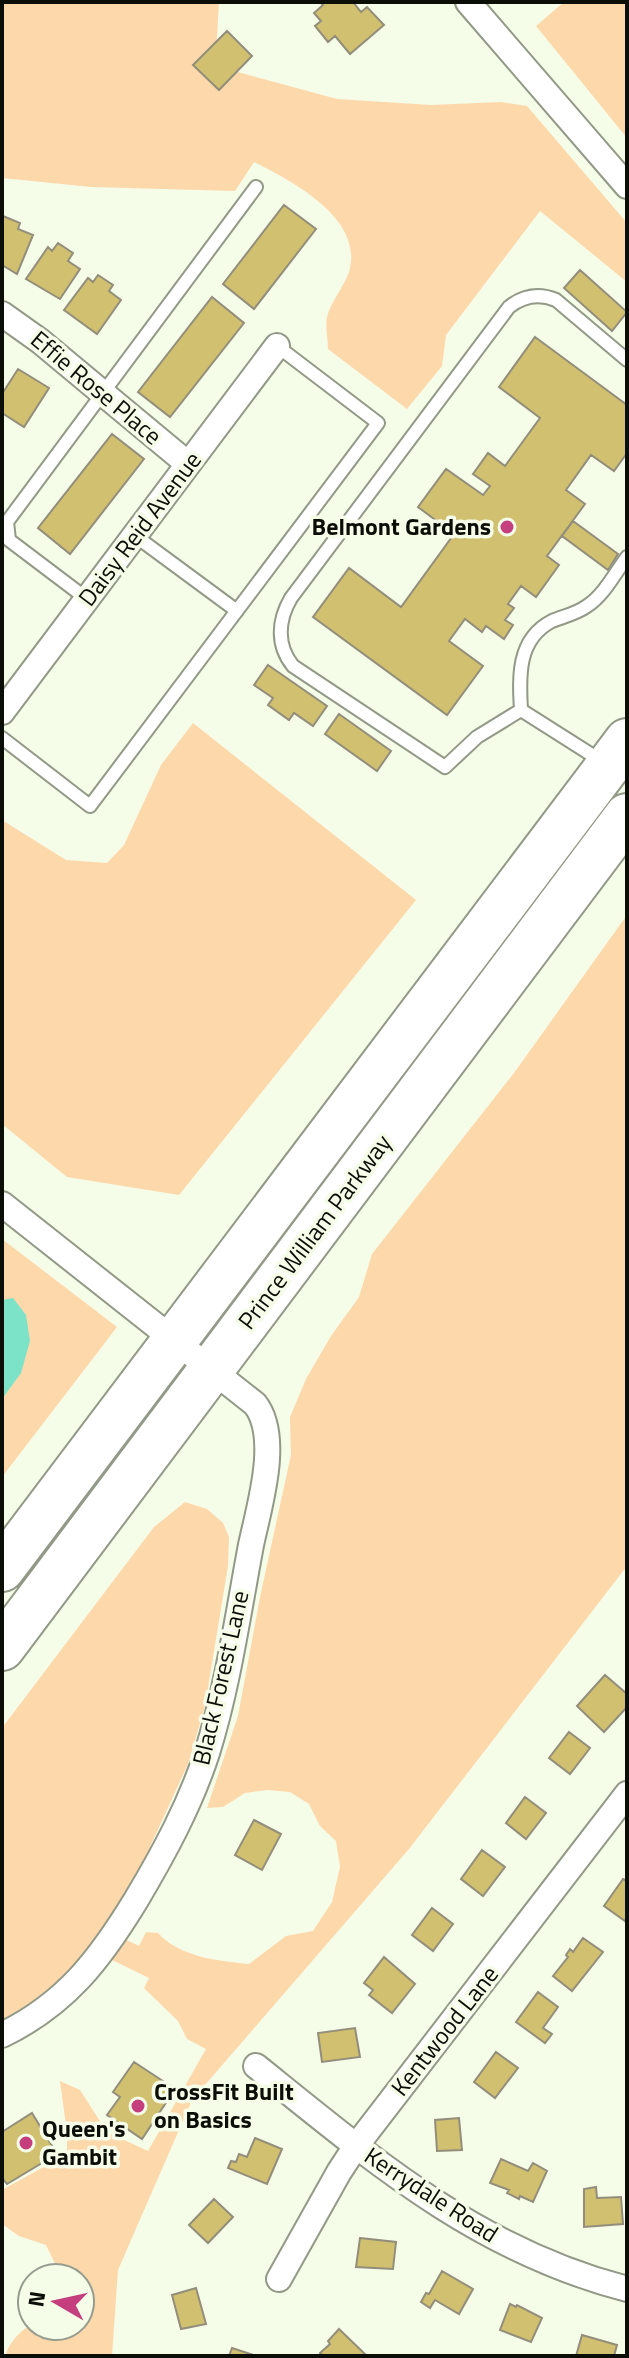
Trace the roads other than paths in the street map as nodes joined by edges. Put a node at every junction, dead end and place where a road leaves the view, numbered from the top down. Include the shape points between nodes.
1 (468, 2) edge
2 (627, 186) edge
3 (256, 187) dead end
4 (2, 314) edge
5 (277, 346) joint
6 (627, 360) edge
7 (104, 394) junction
8 (188, 464) junction
9 (134, 535) junction
10 (627, 557) edge
11 (87, 599) junction
12 (237, 611) junction
13 (521, 710) junction
14 (2, 712) edge
15 (2, 738) edge
16 (618, 753) edge
17 (627, 816) edge
18 (2, 1204) edge
19 (174, 1341) junction
20 (211, 1369) junction
21 (2, 1569) edge
22 (2, 1648) edge
23 (627, 1794) edge
24 (2, 2035) edge
25 (256, 2066) dead end
26 (356, 2146) junction
27 (279, 2279) dead end
28 (627, 2289) edge

1 - 2 street
3 - 7 lane
4 - 7 street, Effie Rose Place
5 - 8 street, Daisy Reid Avenue
5 - 12 lane via 378,423
6 - 13 lane via 556,300 540,296 515,302 283,615 282,646 293,666 445,767 477,737
7 - 8 street, Effie Rose Place
7 - 11 lane via 7,522 9,540
8 - 9 street, Daisy Reid Avenue
9 - 11 street, Daisy Reid Avenue
9 - 12 lane
10 - 13 lane via 593,601 544,626 529,642 519,671
11 - 14 street, Daisy Reid Avenue
12 - 15 lane via 90,806
13 - 16 lane
16 - 19 highway, Prince William Parkway
17 - 20 highway, Prince William Parkway
18 - 19 street, Black Forest Lane
19 - 20 street, Black Forest Lane
19 - 21 highway, Prince William Parkway
20 - 22 highway, Prince William Parkway
20 - 24 street, Black Forest Lane via 255,1404 268,1439 232,1649 207,1753 176,1829 94,1963 61,1997
23 - 26 street, Kentwood Lane
25 - 26 street, Kerrydale Road
26 - 27 street, Kentwood Lane
26 - 28 street, Kerrydale Road via 410,2187 498,2240

